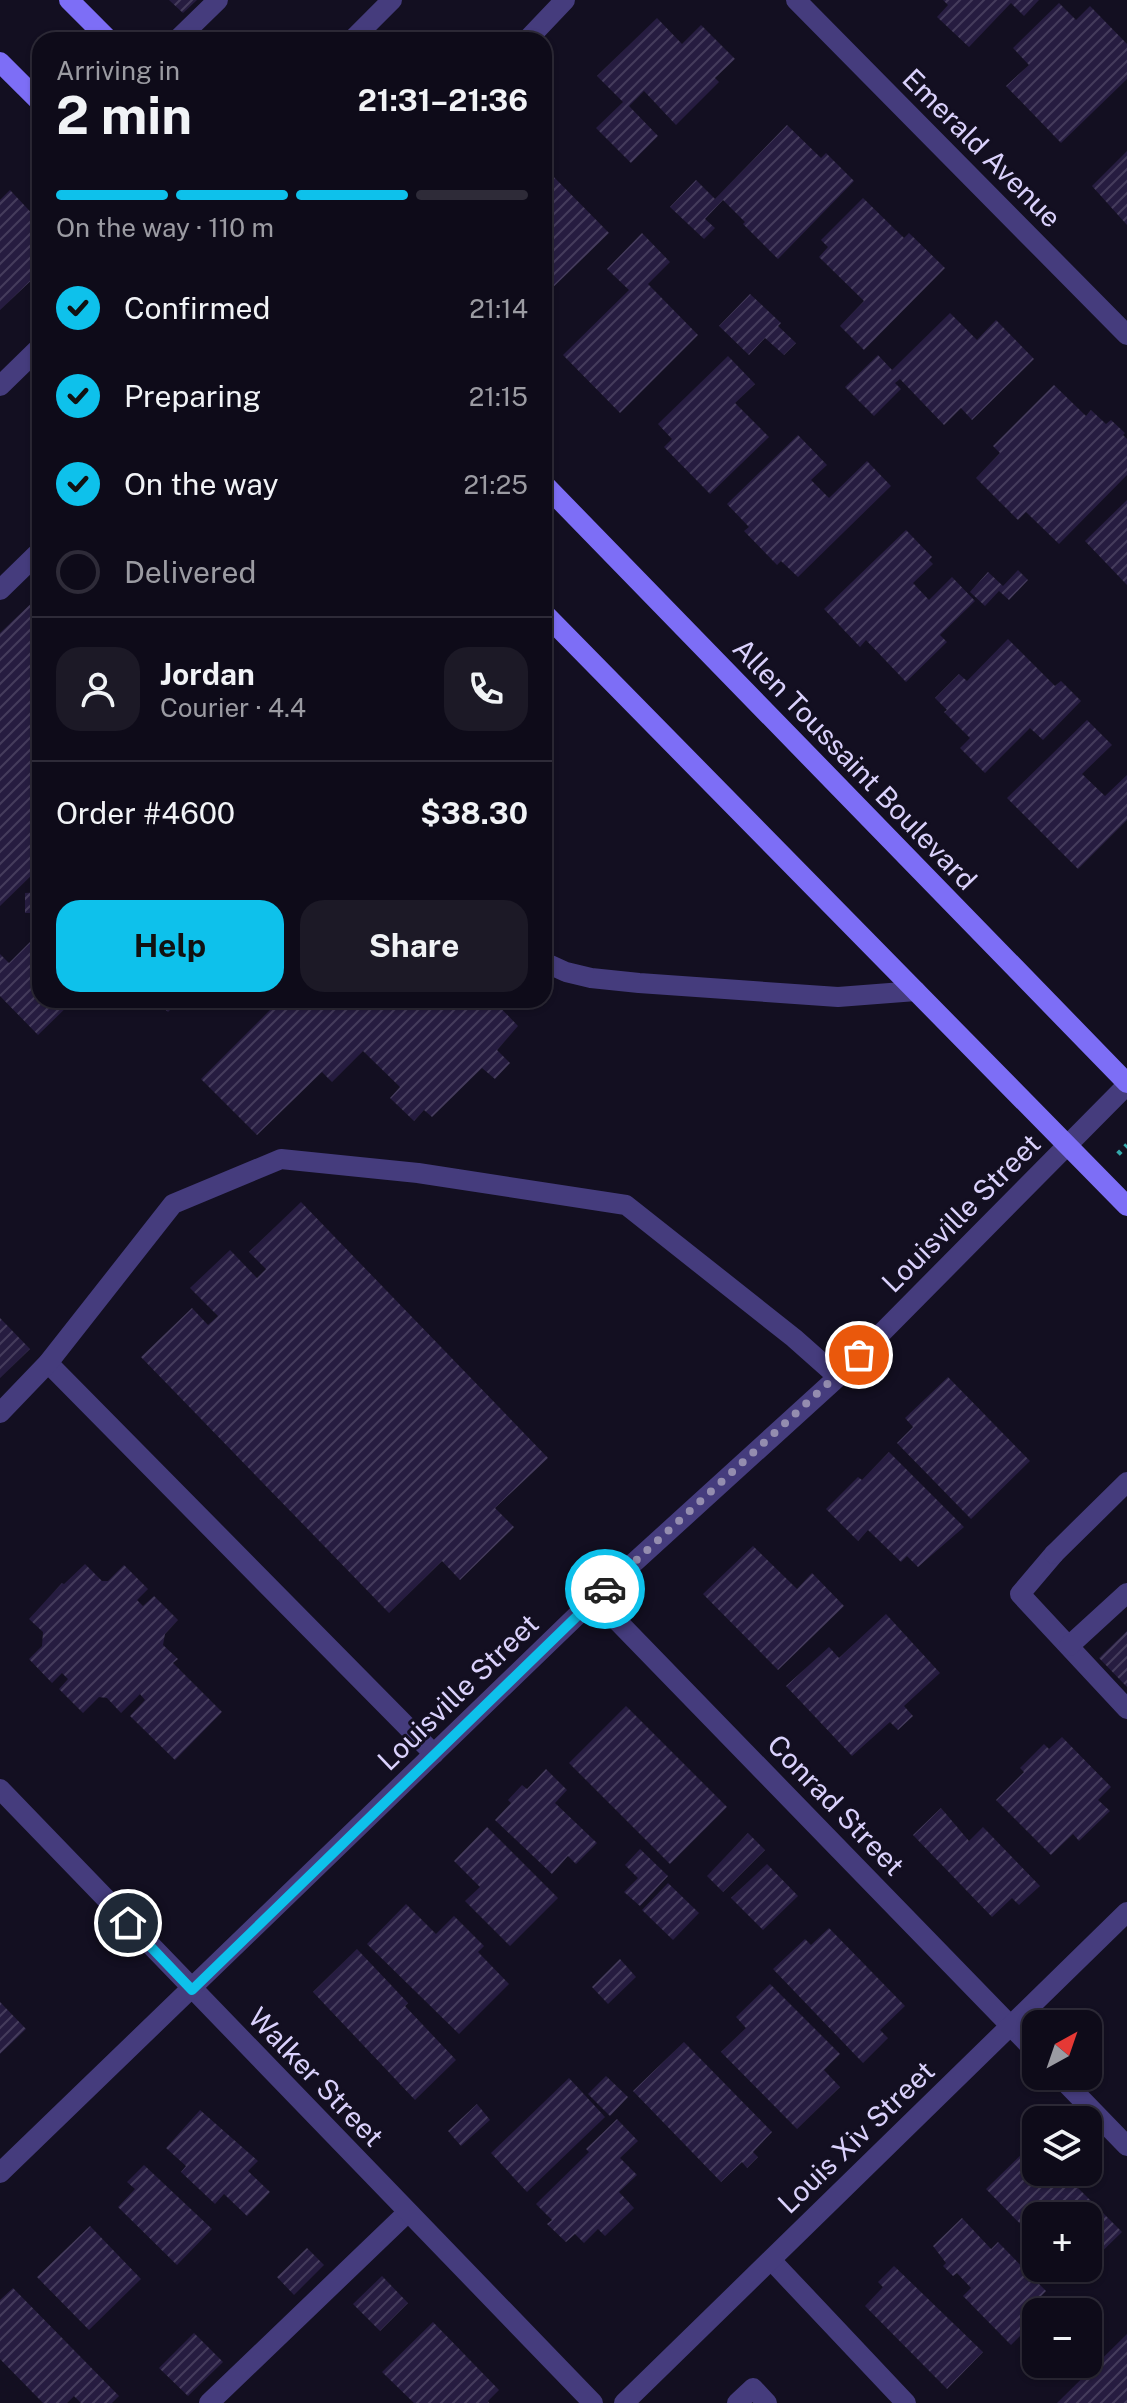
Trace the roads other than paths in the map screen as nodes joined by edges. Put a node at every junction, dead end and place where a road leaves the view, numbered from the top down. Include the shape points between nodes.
1 (69, 0) edge
2 (218, 0) edge
3 (392, 0) edge
4 (565, 0) edge
5 (796, 0) edge
6 (101, 32) edge
7 (185, 32) edge
8 (360, 32) edge
9 (535, 32) edge
10 (0, 62) edge
11 (32, 94) edge
12 (1127, 335) edge
13 (32, 355) edge
14 (0, 386) edge
15 (552, 492) edge
16 (32, 559) edge
17 (0, 590) edge
18 (552, 621) edge
19 (552, 966) edge
20 (916, 991) junction
21 (1127, 1084) edge
22 (1067, 1145) junction
23 (1127, 1206) edge
24 (48, 1363) junction
25 (838, 1377) junction
26 (0, 1413) edge
27 (1127, 1482) edge
28 (1127, 1593) edge
29 (595, 1598) junction
30 (1069, 1646) junction
31 (1127, 1709) edge
32 (434, 1754) junction
33 (0, 1789) edge
34 (1127, 1912) edge
35 (192, 1990) junction
36 (1010, 2025) junction
37 (1022, 2037) edge
38 (1073, 2090) edge
39 (1127, 2146) edge
40 (0, 2173) edge
41 (408, 2212) junction
42 (771, 2260) junction
43 (209, 2403) edge
44 (593, 2403) edge
45 (624, 2403) edge
46 (737, 2403) edge
47 (767, 2403) edge
48 (906, 2403) edge

1 - 6 main road
2 - 7 street
3 - 8 street
4 - 9 street
5 - 12 street, Emerald Avenue
10 - 11 main road
13 - 14 street
15 - 21 main road, Allen Toussaint Boulevard
16 - 17 street
18 - 20 main road
19 - 20 street via 591,978 838,997
20 - 22 main road
21 - 22 street, Louisville Street
22 - 23 main road
22 - 25 street, Louisville Street
24 - 25 street via 173,1204 281,1159 418,1173 626,1205
24 - 26 street
24 - 32 street
25 - 29 street, Louisville Street
27 - 30 street via 1020,1594
28 - 30 street
29 - 32 street, Louisville Street
29 - 36 street, Conrad Street
30 - 31 street
32 - 35 street, Louisville Street
33 - 35 street, Walker Street
34 - 36 street, Louis Xiv Street
35 - 40 street, Louisville Street
35 - 41 street, Walker Street
36 - 37 street, Conrad Street
36 - 42 street, Louis Xiv Street
38 - 39 street
41 - 43 street
41 - 44 street, Walker Street
42 - 45 street, Louis Xiv Street
42 - 48 street
46 - 47 street via 753,2388

